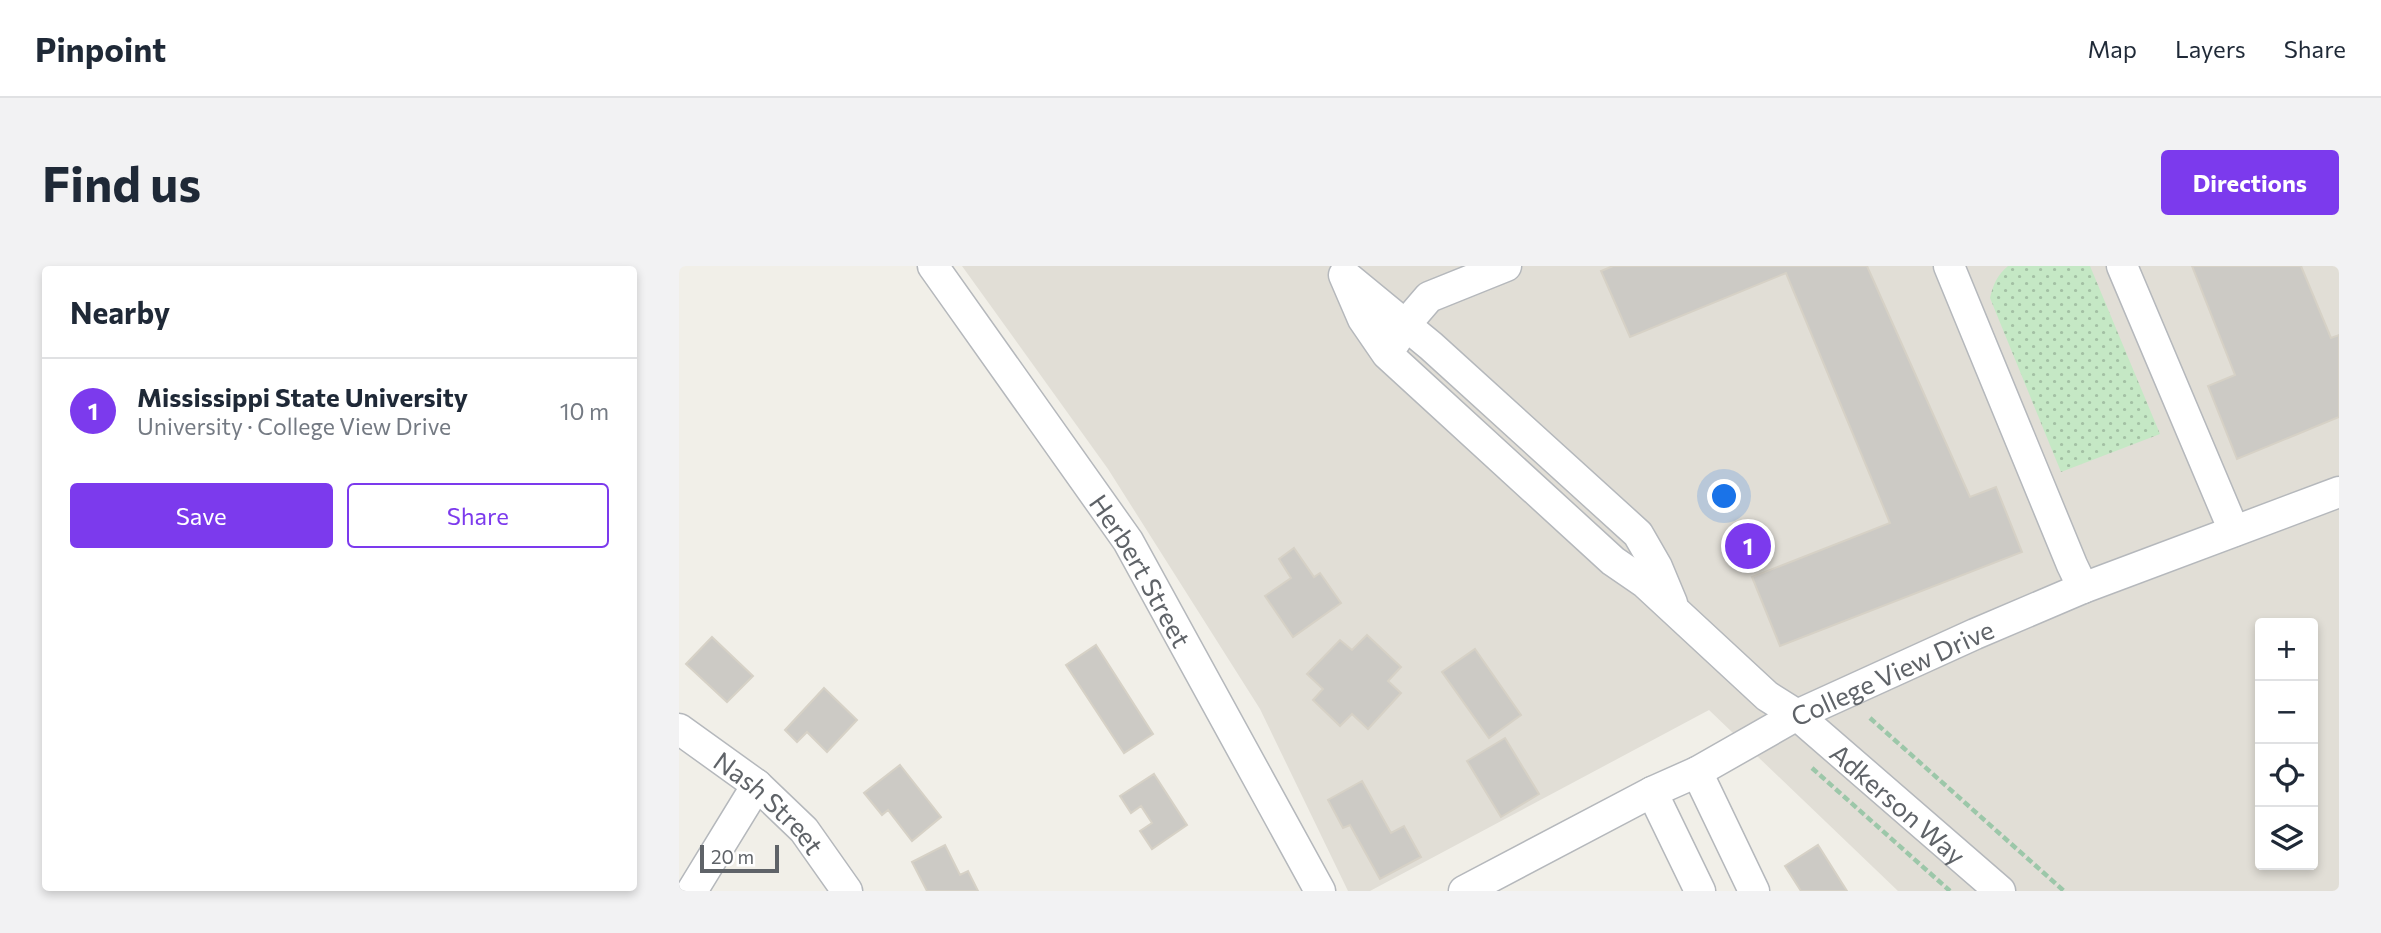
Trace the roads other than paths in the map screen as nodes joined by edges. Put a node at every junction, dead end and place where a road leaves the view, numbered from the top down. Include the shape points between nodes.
1 (933, 266) edge
2 (1506, 266) edge
3 (1949, 266) edge
4 (2122, 266) edge
5 (1341, 270) edge
6 (1405, 325) junction
7 (1387, 354) junction
8 (2339, 492) edge
9 (2234, 531) junction
10 (2084, 588) junction
11 (1676, 613) junction
12 (1797, 715) junction
13 (679, 729) edge
14 (1697, 772) junction
15 (757, 785) junction
16 (1653, 792) junction
17 (692, 891) edge
18 (848, 891) edge
19 (1320, 891) edge
20 (1464, 891) edge
21 (1700, 891) edge
22 (1753, 891) edge
23 (2000, 891) edge

1 - 19 street, Herbert Street via 1128,541
2 - 6 street via 1429,297
3 - 10 street
4 - 9 street
5 - 6 street
5 - 7 street, Adkerson Way via 1363,319
6 - 7 street
6 - 11 street via 1638,534
7 - 11 street, Adkerson Way
8 - 9 street, College View Drive
9 - 10 street, College View Drive
10 - 12 street, College View Drive
11 - 12 street, Adkerson Way via 1767,696
12 - 14 street, College View Drive
12 - 23 street, Adkerson Way
13 - 15 street, Nash Street
14 - 16 street, College View Drive
14 - 22 street
15 - 17 street
15 - 18 street, Nash Street via 804,830
16 - 20 street, College View Drive
16 - 21 street

